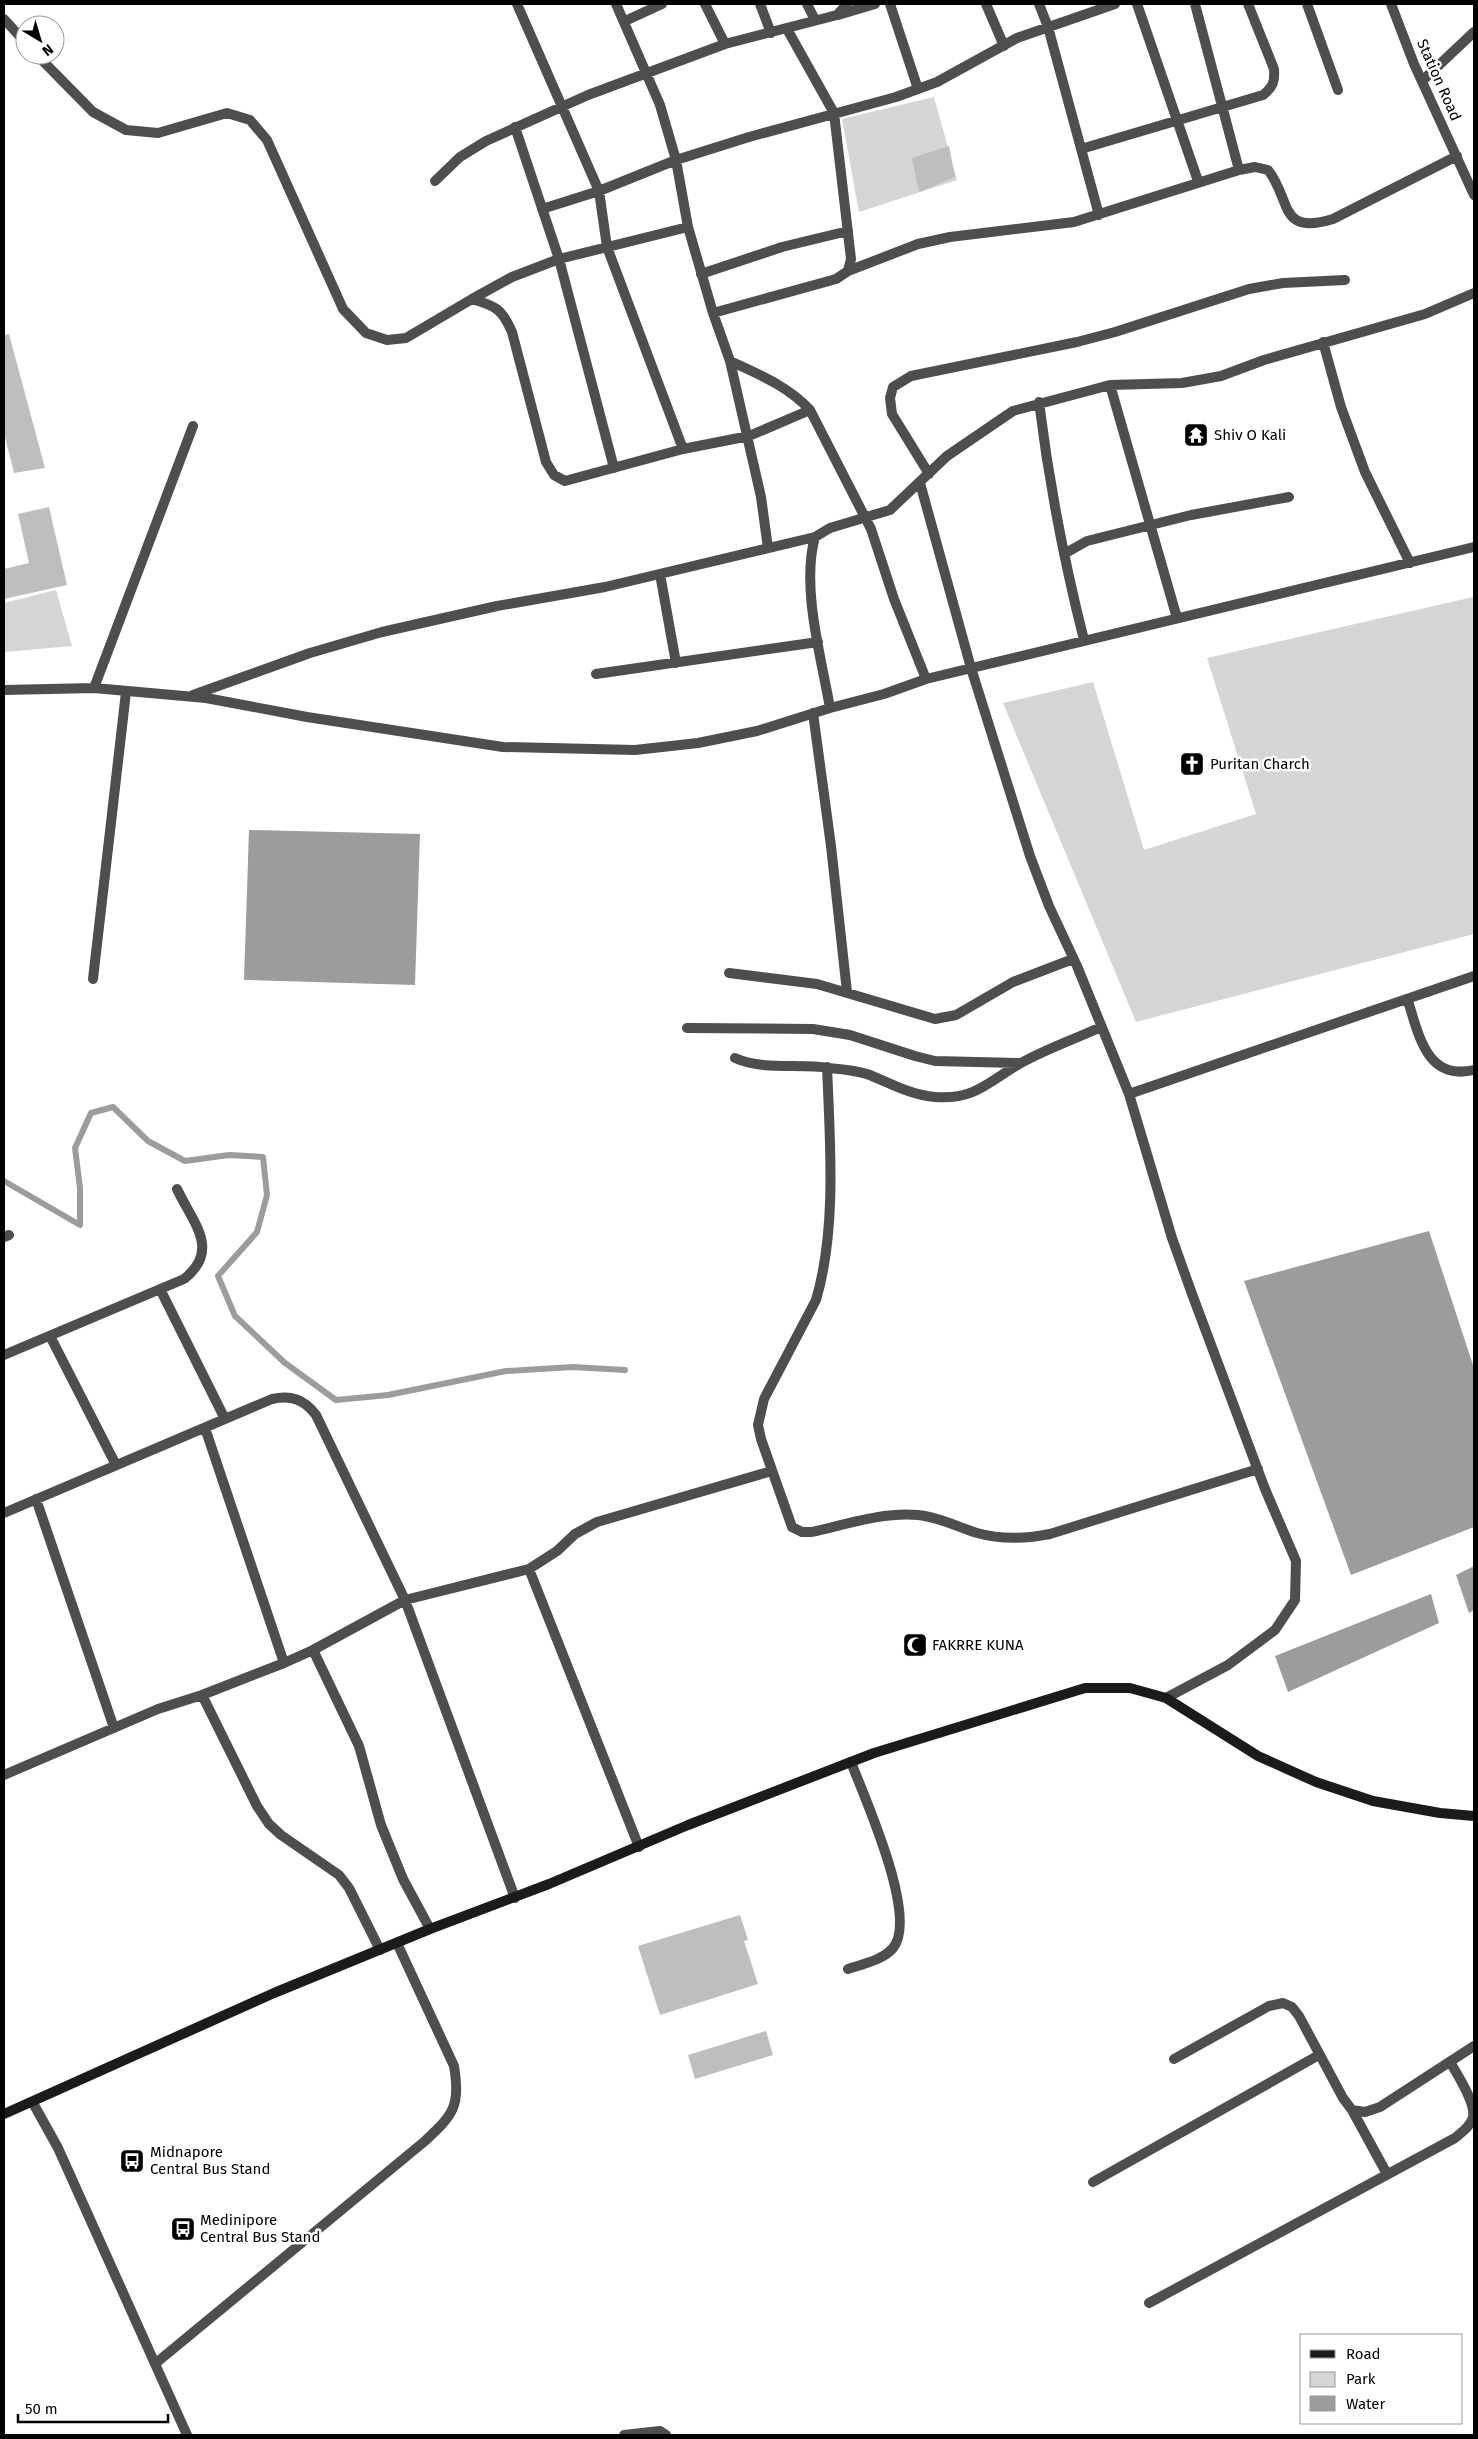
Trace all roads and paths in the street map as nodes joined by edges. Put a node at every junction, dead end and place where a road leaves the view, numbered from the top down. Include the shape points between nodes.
1 (517, 4) edge
2 (616, 4) edge
3 (662, 4) edge
4 (706, 4) edge
5 (760, 4) edge
6 (807, 4) edge
7 (847, 4) edge
8 (875, 4) edge
9 (890, 4) edge
10 (986, 4) edge
11 (1039, 4) edge
12 (1115, 4) edge
13 (1137, 4) edge
14 (1195, 4) edge
15 (1248, 4) edge
16 (1307, 4) edge
17 (1391, 4) edge
18 (837, 15) junction
19 (4, 19) edge
20 (815, 20) junction
21 (624, 21) junction
22 (1048, 28) junction
23 (787, 29) junction
24 (15, 31) edge
25 (771, 32) junction
26 (1474, 32) edge
27 (725, 44) junction
28 (1004, 46) junction
29 (47, 65) edge
30 (647, 73) junction
31 (1422, 80) junction
32 (918, 89) junction
33 (1338, 90) dead end
34 (1222, 105) junction
35 (561, 107) junction
36 (834, 113) junction
37 (1177, 120) junction
38 (514, 127) junction
39 (1081, 149) junction
40 (1457, 156) junction
41 (676, 160) junction
42 (1239, 170) junction
43 (435, 181) dead end
44 (1198, 181) junction
45 (599, 191) junction
46 (1474, 195) edge
47 (542, 209) junction
48 (1099, 215) junction
49 (688, 227) junction
50 (848, 231) junction
51 (607, 246) junction
52 (560, 259) junction
53 (848, 271) junction
54 (701, 274) junction
55 (1345, 280) dead end
56 (1474, 293) edge
57 (472, 300) junction
58 (713, 313) junction
59 (1323, 342) junction
60 (730, 361) junction
61 (1110, 385) junction
62 (1038, 402) junction
63 (810, 410) junction
64 (193, 426) dead end
65 (748, 436) junction
66 (683, 449) junction
67 (614, 468) junction
68 (929, 474) junction
69 (920, 483) junction
70 (1289, 497) dead end
71 (866, 519) junction
72 (1150, 526) junction
73 (815, 536) junction
74 (1474, 547) edge
75 (768, 548) junction
76 (1064, 554) junction
77 (1410, 563) junction
78 (660, 574) junction
79 (1177, 618) junction
80 (1084, 640) junction
81 (818, 642) junction
82 (676, 663) junction
83 (972, 668) junction
84 (596, 674) dead end
85 (926, 679) junction
86 (94, 688) junction
87 (4, 690) edge
88 (126, 692) junction
89 (190, 697) junction
90 (830, 708) junction
91 (813, 713) junction
92 (1073, 959) junction
93 (729, 973) dead end
94 (1474, 976) edge
95 (93, 979) dead end
96 (847, 992) junction
97 (1408, 1001) junction
98 (1101, 1027) junction
99 (687, 1028) dead end
100 (736, 1058) dead end
101 (1021, 1064) junction
102 (827, 1067) junction
103 (1474, 1070) edge
104 (1129, 1094) junction
105 (177, 1189) dead end
106 (160, 1289) junction
107 (50, 1336) junction
108 (4, 1355) edge
109 (224, 1419) junction
110 (205, 1428) junction
111 (116, 1465) junction
112 (1258, 1469) junction
113 (772, 1471) junction
114 (36, 1499) junction
115 (4, 1513) edge
116 (529, 1569) junction
117 (405, 1600) junction
118 (313, 1650) junction
119 (284, 1663) junction
120 (202, 1695) junction
121 (1166, 1698) junction
122 (114, 1728) junction
123 (851, 1762) junction
124 (4, 1775) edge
125 (1474, 1816) edge
126 (639, 1847) junction
127 (515, 1898) junction
128 (430, 1929) junction
129 (397, 1943) junction
130 (380, 1950) junction
131 (848, 1969) dead end
132 (1474, 2046) edge
133 (1319, 2055) junction
134 (1174, 2059) dead end
135 (1450, 2062) junction
136 (33, 2103) junction
137 (1352, 2110) junction
138 (4, 2114) edge
139 (1387, 2174) junction
140 (1093, 2182) dead end
141 (1149, 2303) dead end
142 (156, 2363) junction
143 (187, 2435) edge
144 (624, 2435) edge
145 (666, 2435) edge

1 - 35 street
2 - 21 street
3 - 21 street
4 - 27 street
5 - 25 street
6 - 20 street
7 - 18 street
8 - 18 street
9 - 32 street
10 - 28 street
11 - 22 street
12 - 22 street
13 - 37 street
14 - 34 street
15 - 34 street via 1275,79 1272,88 1263,95
16 - 33 street
17 - 31 street, Station Road
18 - 20 street
19 - 24 street
20 - 23 street
21 - 30 street
22 - 28 street
22 - 39 street
23 - 25 street
23 - 36 street
25 - 27 street
26 - 31 street
27 - 30 street
28 - 32 street
29 - 57 street via 93,112 126,130 158,133 228,113 250,120 267,140 342,309 366,334 386,340 406,338
30 - 35 street
30 - 41 street
31 - 40 street, Station Road
32 - 36 street
34 - 37 street
34 - 42 street
35 - 38 street
35 - 45 street
36 - 41 street
36 - 50 street
37 - 39 street
37 - 44 street
38 - 43 street via 460,157
38 - 47 street
39 - 48 street
40 - 42 street via 1333,219 1306,224 1293,219 1285,207 1276,180 1268,170
40 - 46 street, Station Road
41 - 45 street
41 - 49 street
42 - 44 street
44 - 48 street
45 - 47 street
45 - 51 street
47 - 52 street
48 - 53 street via 1048,226 950,237 918,244
49 - 51 street
49 - 54 street
50 - 53 street via 851,259
50 - 54 street via 782,247
51 - 52 street
51 - 66 street
52 - 57 street via 512,277
52 - 67 street
53 - 58 street via 836,279
54 - 58 street
55 - 68 street via 1283,283 1249,289 1096,337 911,376 893,387 890,398 892,414
56 - 59 street via 1425,314
57 - 67 street via 493,306 504,315 512,332 546,462 554,475 565,482
58 - 60 street
59 - 61 street via 1203,381
59 - 77 street via 1341,407 1366,472
60 - 63 street via 776,382 796,395
60 - 65 street
61 - 62 street
61 - 72 street
62 - 68 street via 1012,411 989,426 947,456
62 - 76 street
63 - 65 street
63 - 71 street
64 - 86 street
65 - 66 street
65 - 75 street
66 - 67 street
68 - 69 street
69 - 71 street via 890,510
69 - 83 street
70 - 72 street
71 - 73 street via 830,528
71 - 85 street
72 - 76 street via 1087,541
72 - 79 street
73 - 75 street
73 - 81 street via 809,557
74 - 77 street
75 - 78 street
76 - 80 street
77 - 79 street
78 - 82 street
78 - 89 street via 382,632 310,653
79 - 80 street
80 - 83 street
81 - 82 street
81 - 90 street
82 - 84 street
83 - 85 street
83 - 92 street via 1030,856 1048,906
85 - 90 street
86 - 87 street
86 - 88 street
88 - 89 street
88 - 95 street
89 - 91 street via 420,736 512,747 635,750 698,743 757,731
90 - 91 street
91 - 96 street
92 - 96 street via 1013,982 956,1014 935,1019
92 - 98 street
93 - 96 street via 786,978
94 - 97 street
97 - 103 street via 1423,1046 1438,1066 1455,1073
97 - 104 street
98 - 101 street
98 - 104 street
99 - 101 street via 813,1029 850,1035 935,1061
100 - 102 street via 766,1065
101 - 102 street via 980,1091 936,1097 913,1094 865,1074
102 - 113 street via 831,1176 821,1284 760,1412 760,1432
104 - 112 street via 1172,1238
105 - 106 street via 204,1244 203,1257 184,1279
106 - 107 street
106 - 109 street
107 - 108 street
107 - 111 street
109 - 110 street
109 - 117 street via 272,1399 285,1397 307,1404 316,1415
110 - 111 street
110 - 119 street
111 - 114 street
112 - 113 street via 1050,1534 1006,1539 917,1515 879,1517 802,1532 792,1528
112 - 121 street via 1296,1561 1295,1600 1274,1630 1228,1665
113 - 116 street via 597,1522 575,1534 557,1551
114 - 115 street
114 - 122 street
116 - 117 street
116 - 126 street
117 - 118 street
117 - 127 street
118 - 119 street
118 - 128 street via 359,1746 381,1826 393,1855
119 - 120 street
120 - 122 street
120 - 130 street via 269,1824 340,1874
121 - 123 main road via 1130,1688 1086,1688
121 - 125 main road via 1258,1756 1316,1782 1373,1801
122 - 124 street
123 - 126 main road
123 - 131 street via 900,1904 898,1937 894,1947 883,1956
126 - 127 main road
127 - 128 main road
128 - 129 main road
129 - 130 main road
129 - 142 street via 454,2066 457,2086 455,2103 448,2119
130 - 136 main road via 152,2047
132 - 135 street
133 - 134 street via 1299,2016 1292,2007 1283,2003 1269,2006
133 - 137 street
133 - 140 street
135 - 137 street via 1380,2107 1365,2112
135 - 139 street via 1471,2102 1473,2116 1467,2128 1455,2138
136 - 138 main road
136 - 142 street via 58,2148
137 - 139 street
139 - 141 street
142 - 143 street
144 - 145 street via 660,2431

